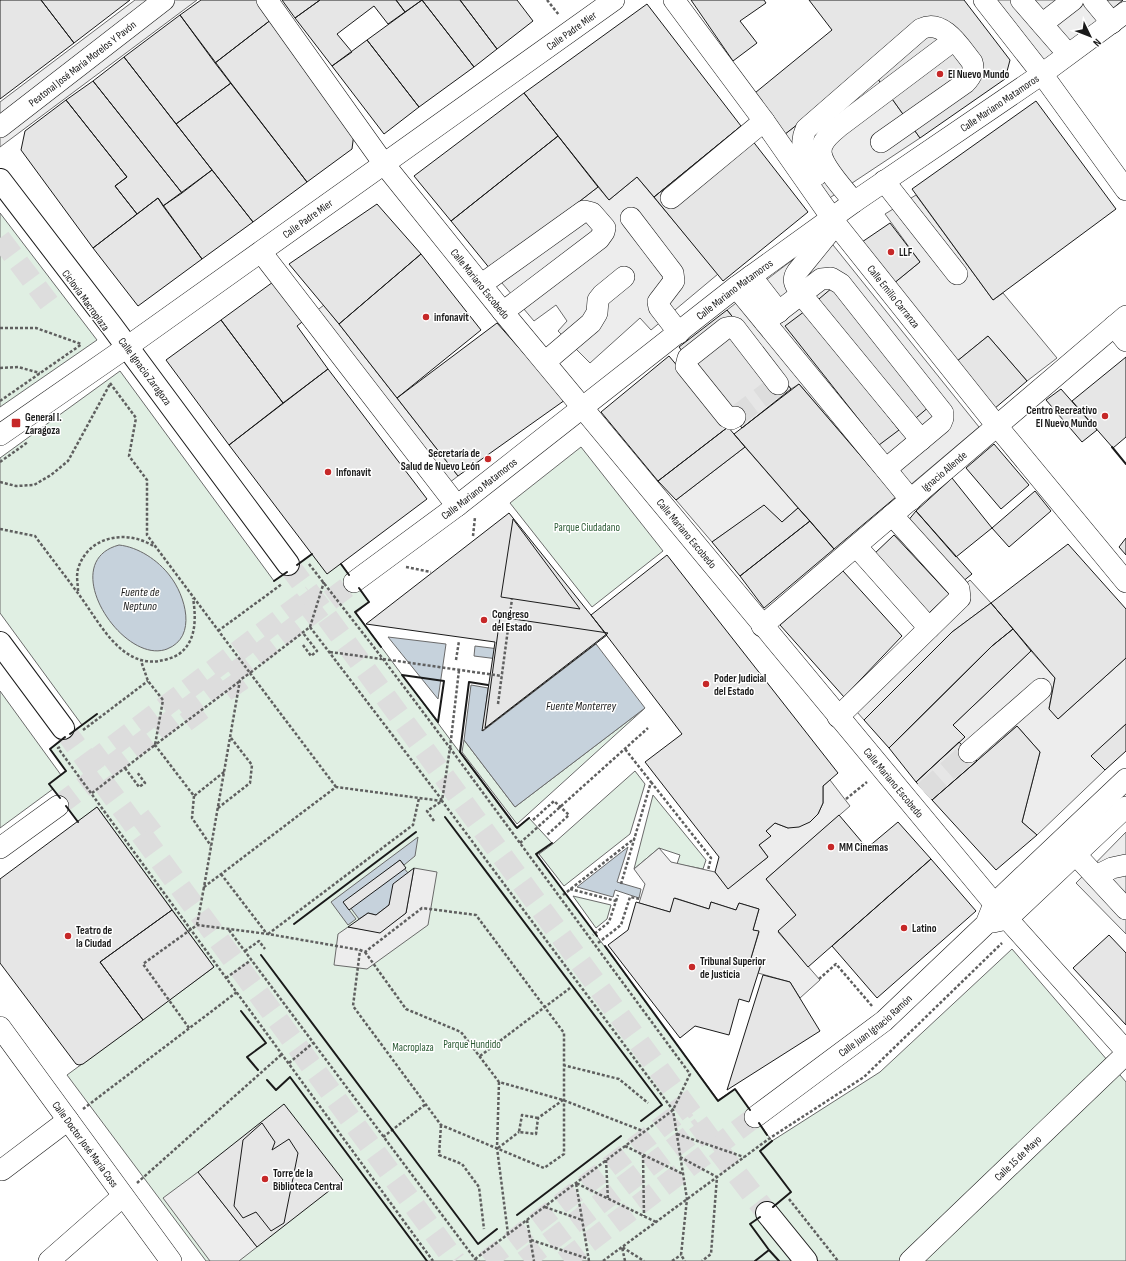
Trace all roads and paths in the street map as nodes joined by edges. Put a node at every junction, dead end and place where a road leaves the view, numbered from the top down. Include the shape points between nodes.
1 (164, 0) edge
2 (267, 0) edge
3 (614, 0) edge
4 (674, 0) edge
5 (984, 0) edge
6 (1073, 0) edge
7 (1093, 0) edge
8 (1024, 1) edge
9 (1119, 18) edge
10 (1042, 24) junction
11 (954, 40) junction
12 (1068, 54) junction
13 (1042, 74) junction
14 (764, 121) junction
15 (0, 127) edge
16 (880, 142) dead end
17 (384, 164) junction
18 (0, 180) edge
19 (884, 181) junction
20 (1126, 190) edge
21 (671, 198) dead end
22 (841, 213) junction
23 (630, 218) dead end
24 (261, 252) junction
25 (956, 274) dead end
26 (624, 277) dead end
27 (743, 281) junction
28 (482, 284) junction
29 (801, 294) junction
30 (503, 312) junction
31 (772, 317) junction
32 (1122, 327) edge
33 (0, 328) edge
34 (679, 332) junction
35 (127, 347) junction
36 (545, 362) junction
37 (801, 366) junction
38 (0, 368) edge
39 (40, 373) junction
40 (0, 401) edge
41 (581, 407) junction
42 (735, 417) dead end
43 (997, 426) junction
44 (0, 436) edge
45 (921, 440) junction
46 (886, 469) junction
47 (0, 482) edge
48 (911, 500) junction
49 (467, 508) junction
50 (892, 515) junction
51 (0, 529) edge
52 (473, 536) dead end
53 (856, 546) junction
54 (157, 548) junction
55 (402, 566) dead end
56 (292, 571) junction
57 (431, 572) dead end
58 (324, 582) junction
59 (354, 582) tunnel mouth
60 (1126, 582) edge
61 (78, 593) junction
62 (193, 597) junction
63 (512, 599) dead end
64 (762, 626) junction
65 (310, 627) junction
66 (930, 628) junction
67 (218, 631) junction
68 (303, 633) junction
69 (459, 641) dead end
70 (0, 643) edge
71 (303, 645) dead end
72 (329, 652) junction
73 (383, 659) junction
74 (456, 660) dead end
75 (141, 661) junction
76 (459, 670) junction
77 (250, 673) junction
78 (502, 676) junction
79 (240, 680) junction
80 (148, 681) junction
81 (1041, 688) dead end
82 (498, 704) dead end
83 (838, 717) junction
84 (648, 728) dead end
85 (70, 734) junction
86 (230, 738) junction
87 (155, 745) junction
88 (450, 748) junction
89 (625, 749) junction
90 (969, 752) tunnel mouth
91 (124, 768) junction
92 (138, 772) dead end
93 (224, 772) junction
94 (870, 779) dead end
95 (1126, 779) edge
96 (651, 782) junction
97 (336, 787) junction
98 (92, 793) junction
99 (194, 796) junction
100 (420, 798) junction
101 (846, 800) dead end
102 (442, 801) junction
103 (58, 806) tunnel mouth
104 (560, 806) junction
105 (1126, 807) edge
106 (218, 808) junction
107 (533, 820) dead end
108 (434, 821) dead end
109 (547, 835) dead end
110 (635, 838) junction
111 (520, 843) junction
112 (211, 846) junction
113 (0, 848) edge
114 (1076, 855) junction
115 (1126, 865) edge
116 (708, 870) dead end
117 (221, 874) junction
118 (1096, 876) junction
119 (621, 884) dead end
120 (204, 886) junction
121 (570, 889) junction
122 (618, 894) dead end
123 (563, 895) dead end
124 (640, 899) dead end
125 (616, 901) junction
126 (1126, 909) edge
127 (1001, 912) junction
128 (197, 925) junction
129 (191, 930) junction
130 (228, 930) junction
131 (268, 934) junction
132 (593, 935) dead end
133 (1005, 941) dead end
134 (598, 943) dead end
135 (265, 949) dead end
136 (360, 950) junction
137 (245, 951) junction
138 (365, 952) junction
139 (251, 960) junction
140 (226, 978) junction
141 (819, 979) dead end
142 (570, 988) dead end
143 (236, 992) junction
144 (544, 1007) junction
145 (884, 1021) junction
146 (0, 1026) edge
147 (189, 1028) junction
148 (313, 1043) junction
149 (1126, 1050) edge
150 (282, 1054) junction
151 (1126, 1054) edge
152 (480, 1056) junction
153 (289, 1063) junction
154 (563, 1064) junction
155 (499, 1082) junction
156 (563, 1100) junction
157 (648, 1103) dead end
158 (426, 1104) junction
159 (673, 1110) junction
160 (75, 1115) junction
161 (754, 1117) tunnel mouth
162 (538, 1118) junction
163 (441, 1125) junction
164 (519, 1132) junction
165 (643, 1132) junction
166 (676, 1134) junction
167 (383, 1137) junction
168 (625, 1146) junction
169 (497, 1148) junction
170 (643, 1155) junction
171 (680, 1157) junction
172 (744, 1157) junction
173 (606, 1160) junction
174 (2, 1170) dead end
175 (683, 1174) junction
176 (717, 1177) junction
177 (576, 1183) junction
178 (123, 1196) junction
179 (687, 1199) junction
180 (789, 1199) dead end
181 (608, 1200) junction
182 (545, 1206) junction
183 (767, 1213) tunnel mouth
184 (644, 1216) junction
185 (527, 1220) junction
186 (582, 1220) junction
187 (656, 1222) junction
188 (484, 1229) dead end
189 (508, 1234) junction
190 (531, 1240) junction
191 (622, 1248) junction
192 (681, 1255) junction
193 (475, 1259) junction
194 (589, 1260) edge
195 (49, 1261) edge
196 (171, 1261) edge
197 (434, 1261) edge
198 (479, 1261) edge
199 (534, 1261) edge
200 (603, 1261) edge
201 (624, 1261) edge
202 (644, 1261) edge
203 (672, 1261) edge
204 (685, 1261) edge
205 (702, 1261) edge
206 (806, 1261) edge
207 (838, 1261) edge
208 (910, 1261) edge

1 - 15 street, Peatonal José María Morelos Y Pavón
2 - 17 street, Calle Mariano Escobedo
3 - 17 street, Calle Padre Mier
4 - 14 street, Calle Emilio Carranza
5 - 13 street
6 - 10 street
7 - 9 street
8 - 10 street
9 - 12 street, Calle Mariano Matamoros
10 - 12 street
11 - 16 street via 972,62 974,67 970,78
11 - 22 street via 841,125 824,141 821,154
11 - 22 street via 935,27 921,29 806,129 802,148 812,169
12 - 13 street, Calle Mariano Matamoros
13 - 19 street, Calle Mariano Matamoros
13 - 20 street
14 - 21 street
14 - 22 street, Calle Emilio Carranza
17 - 24 street, Calle Padre Mier
17 - 28 street, Calle Mariano Escobedo
18 - 35 main road, Calle Ignacio Zaragoza
19 - 22 street, Calle Mariano Matamoros
19 - 25 street
22 - 27 street, Calle Mariano Matamoros
22 - 29 street via 795,275 794,282
22 - 43 street, Calle Emilio Carranza
23 - 34 street via 673,273 672,285 658,302 659,307
24 - 35 street, Calle Padre Mier
24 - 49 street
26 - 36 street via 598,300 595,318
27 - 31 street
27 - 34 street, Calle Mariano Matamoros
28 - 30 street, Calle Mariano Escobedo
28 - 30 street via 584,211 592,212 605,228 599,239
29 - 31 street
29 - 45 street
29 - 45 street via 821,279 831,278 841,284 943,413 941,423
30 - 36 street, Calle Mariano Escobedo
31 - 37 street
32 - 43 street, Ignacio Allende
33 - 39 path via 36,328 82,344
34 - 41 street, Calle Mariano Matamoros
35 - 44 street, Calle Padre Mier
35 - 56 main road, Calle Ignacio Zaragoza
36 - 41 street, Calle Mariano Escobedo
37 - 42 street via 781,382 735,328 728,327 720,332 688,358 686,366 727,417
37 - 46 street
38 - 39 path via 18,367
39 - 40 path
41 - 49 street, Calle Mariano Matamoros
41 - 64 street, Calle Mariano Escobedo
43 - 48 street, Ignacio Allende
43 - 60 street, Calle Emilio Carranza
45 - 46 street
46 - 48 street
47 - 54 path via 16,486 34,485 68,461 110,383 136,418 129,456 147,480 147,535
48 - 50 street, Ignacio Allende
49 - 52 path
49 - 59 street, Calle Mariano Matamoros
50 - 53 street, Ignacio Allende
50 - 66 street via 960,592 957,602
51 - 61 path via 34,536
53 - 64 street, Ignacio Allende
53 - 66 street
54 - 61 path via 143,539 126,538 108,538 92,546 83,557 78,571
54 - 62 path
55 - 57 path
56 - 58 path via 310,563
56 - 67 path
58 - 65 path
58 - 73 path
61 - 75 path via 115,645
62 - 67 path
62 - 75 path via 196,617 192,635 185,647 179,654 167,660
63 - 78 path
64 - 83 street, Calle Mariano Escobedo
65 - 68 path
65 - 72 path
66 - 83 street
67 - 77 path
68 - 71 path via 317,651 311,656
68 - 77 path
69 - 74 path
70 - 85 main road
72 - 73 path
72 - 102 path
73 - 76 path, bridge
73 - 88 path
75 - 80 path
76 - 78 path, bridge
76 - 88 path, bridge
77 - 79 path
77 - 97 path
78 - 82 path
79 - 86 path
79 - 87 path
80 - 85 path
80 - 87 path via 163,700
81 - 90 street
83 - 127 street, Calle Mariano Escobedo via 917,798
84 - 89 path
85 - 98 path via 58,748
86 - 93 path
86 - 106 path via 252,765 250,784
87 - 91 path
87 - 99 path
88 - 102 path
88 - 111 path
89 - 96 path
89 - 104 path
91 - 92 path via 139,787 145,783
91 - 98 path
93 - 99 path
93 - 106 path
94 - 101 path
95 - 127 street
96 - 110 path
96 - 116 path via 711,858
97 - 100 path
97 - 117 path
98 - 129 path
99 - 112 path via 192,818
100 - 102 path
100 - 131 path via 413,825
102 - 108 path via 427,811
102 - 159 path
103 - 113 street
104 - 107 path via 554,801
104 - 109 path via 569,815
104 - 111 path
105 - 114 street, Calle Juan Ignacio Ramón
106 - 112 path
110 - 119 path
110 - 121 path
111 - 159 path via 690,1074
112 - 120 path
114 - 118 street
114 - 127 street, Calle Juan Ignacio Ramón
115 - 118 street via 1112,868
117 - 120 path
117 - 131 path
118 - 126 street
120 - 128 path
121 - 123 path
121 - 125 path
122 - 125 path
124 - 134 path via 630,897 621,925
125 - 132 path via 609,922
127 - 145 street, Calle Juan Ignacio Ramón
127 - 149 street, Calle Mariano Escobedo
128 - 129 path
128 - 130 path
129 - 140 path
129 - 147 path via 143,964
130 - 131 path
130 - 137 path
131 - 136 path
133 - 172 path via 864,1077
135 - 137 path via 259,941
136 - 138 path
136 - 158 path via 353,1006
137 - 139 path
138 - 144 path via 422,908 476,915
138 - 152 path via 406,1009 461,1032
139 - 140 path
139 - 148 path
140 - 143 path
141 - 145 path via 836,964
142 - 144 path
143 - 147 path
143 - 150 path
144 - 152 path
144 - 154 path via 564,1033
145 - 161 street, Calle Juan Ignacio Ramón
146 - 160 street, Calle Doctor José María Coss
147 - 160 path
148 - 153 path
148 - 167 path
150 - 153 path
150 - 178 path
151 - 208 street, Calle 15 de Mayo
152 - 155 path
153 - 197 path
154 - 156 path
154 - 157 path via 619,1078
155 - 156 path
155 - 169 path
156 - 162 path
156 - 165 path
156 - 169 path via 564,1154 544,1168
158 - 163 path
158 - 167 path
159 - 165 path
159 - 166 path
160 - 174 street
160 - 178 street, Calle Doctor José María Coss
162 - 164 path via 536,1134
162 - 164 path via 522,1115
163 - 169 path
163 - 188 path via 439,1155 462,1164 479,1187
164 - 169 path
165 - 168 path
166 - 171 path
166 - 172 path
167 - 193 path
168 - 170 path
168 - 173 path
169 - 189 path
170 - 175 path
170 - 184 path
171 - 175 path
171 - 176 path
172 - 176 path
173 - 177 path
173 - 181 path
175 - 179 path
176 - 179 path
176 - 205 path via 711,1254
177 - 181 path
177 - 182 path
177 - 186 path
178 - 195 street
178 - 196 street, Calle Doctor José María Coss
179 - 187 path
179 - 192 path
180 - 207 path
181 - 184 path
182 - 185 path
182 - 186 path
183 - 206 main road
184 - 187 path
185 - 189 path
185 - 190 path
186 - 194 path
187 - 191 path
189 - 193 path
190 - 194 path
190 - 199 path
191 - 200 path
191 - 201 path
191 - 202 path
192 - 203 path
192 - 204 path
193 - 198 path

